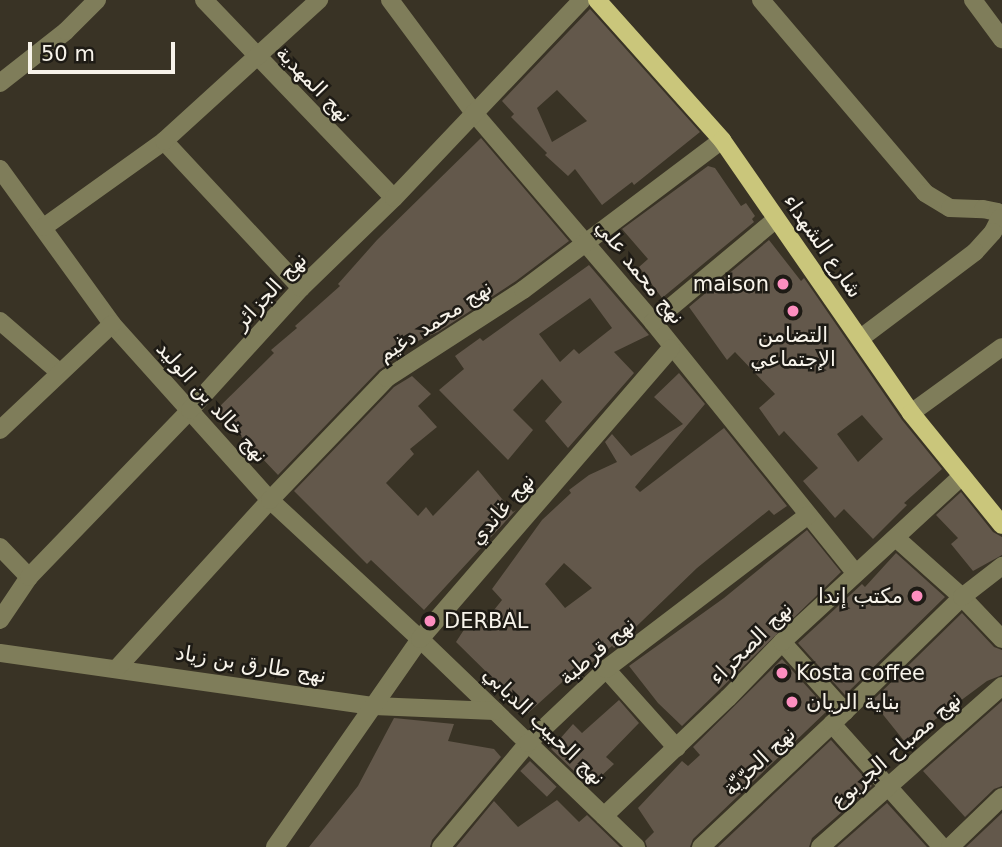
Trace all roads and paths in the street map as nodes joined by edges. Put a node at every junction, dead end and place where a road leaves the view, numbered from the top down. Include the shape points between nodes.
1 (97, 0) edge
2 (204, 0) edge
3 (319, 0) edge
4 (390, 0) edge
5 (582, 0) edge
6 (597, 0) edge
7 (761, 0) edge
8 (973, 0) edge
9 (1002, 39) edge
10 (257, 58) junction
11 (0, 83) edge
12 (474, 113) junction
13 (722, 140) junction
14 (164, 141) junction
15 (0, 169) edge
16 (394, 198) junction
17 (776, 219) junction
18 (44, 227) junction
19 (588, 244) junction
20 (301, 288) junction
21 (0, 321) edge
22 (653, 322) junction
23 (112, 324) junction
24 (861, 338) junction
25 (1002, 347) edge
26 (671, 348) junction
27 (59, 372) junction
28 (190, 410) junction
29 (911, 413) junction
30 (0, 430) edge
31 (962, 476) junction
32 (270, 500) junction
33 (807, 515) junction
34 (1002, 525) edge
35 (896, 538) junction
36 (0, 547) edge
37 (1002, 566) edge
38 (855, 572) junction
39 (29, 577) junction
40 (962, 597) junction
41 (0, 621) edge
42 (421, 639) junction
43 (1002, 639) edge
44 (782, 642) junction
45 (0, 653) edge
46 (118, 667) junction
47 (606, 669) junction
48 (1002, 687) edge
49 (374, 706) junction
50 (495, 711) junction
51 (839, 718) junction
52 (528, 743) junction
53 (677, 748) junction
54 (890, 786) junction
55 (1002, 797) edge
56 (604, 816) junction
57 (275, 847) edge
58 (441, 847) edge
59 (636, 847) edge
60 (701, 847) edge
61 (820, 847) edge
62 (942, 847) edge
63 (950, 847) edge

1 - 11 street
2 - 10 street, نهج المهدية
3 - 10 street
4 - 12 street, نهج محمد علي
5 - 12 street, نهج الجزائر
6 - 13 main road, شارع الشهداء
7 - 24 street via 925,194 950,208 983,208 998,212 1000,218 975,252
8 - 9 street
10 - 14 street
10 - 16 street, نهج المهدية
12 - 16 street, نهج الجزائر
12 - 19 street, نهج محمد علي
13 - 17 main road, شارع الشهداء
13 - 19 street, نهج محمد دغيم
14 - 18 street
14 - 20 street
15 - 18 street, نهج خالد بن الوليد
16 - 20 street, نهج الجزائر
17 - 22 street
17 - 24 main road, شارع الشهداء
18 - 23 street, نهج خالد بن الوليد
19 - 22 street, نهج محمد علي
19 - 32 street, نهج محمد دغيم via 387,378
20 - 28 street, نهج الجزائر
21 - 27 street
22 - 26 street, نهج محمد علي
23 - 27 street
23 - 28 street, نهج خالد بن الوليد
24 - 29 main road, شارع الشهداء
25 - 29 street
26 - 33 street, نهج محمد علي
26 - 42 street, نهج غاندي
27 - 30 street
28 - 32 street, نهج خالد بن الوليد
28 - 39 street, نهج الجزائر
29 - 31 main road, شارع الشهداء
31 - 34 main road, شارع الشهداء
31 - 35 street, نهج الصحراء
32 - 42 street, نهج خالد بن الوليد
32 - 46 street, نهج محمد دغيم
33 - 38 street, نهج محمد علي
33 - 47 street, نهج قرطبة
35 - 38 street, نهج الصحراء
35 - 40 street
36 - 39 street
37 - 40 street, نهج الحرّيّة
38 - 44 street, نهج الصحراء
39 - 41 street, نهج الجزائر
40 - 43 street
40 - 51 street, نهج الحرّيّة
42 - 49 street, نهج غاندي
42 - 50 street, نهج الحبيب الدبابي
44 - 51 street
44 - 53 street, نهج الصحراء
45 - 46 street, نهج طارق بن زياد
46 - 49 street, نهج طارق بن زياد
47 - 52 street, نهج قرطبة
47 - 53 street
48 - 54 street, نهج مصباح الجربوع
49 - 50 street, نهج طارق بن زياد
49 - 57 street, نهج غاندي
50 - 52 street, نهج الحبيب الدبابي
51 - 54 street
51 - 60 street, نهج الحرّيّة
52 - 56 street, نهج الحبيب الدبابي
52 - 58 street, نهج قرطبة
53 - 56 street, نهج الصحراء
54 - 61 street, نهج مصباح الجربوع
54 - 62 street
55 - 63 street
56 - 59 street, نهج الحبيب الدبابي

